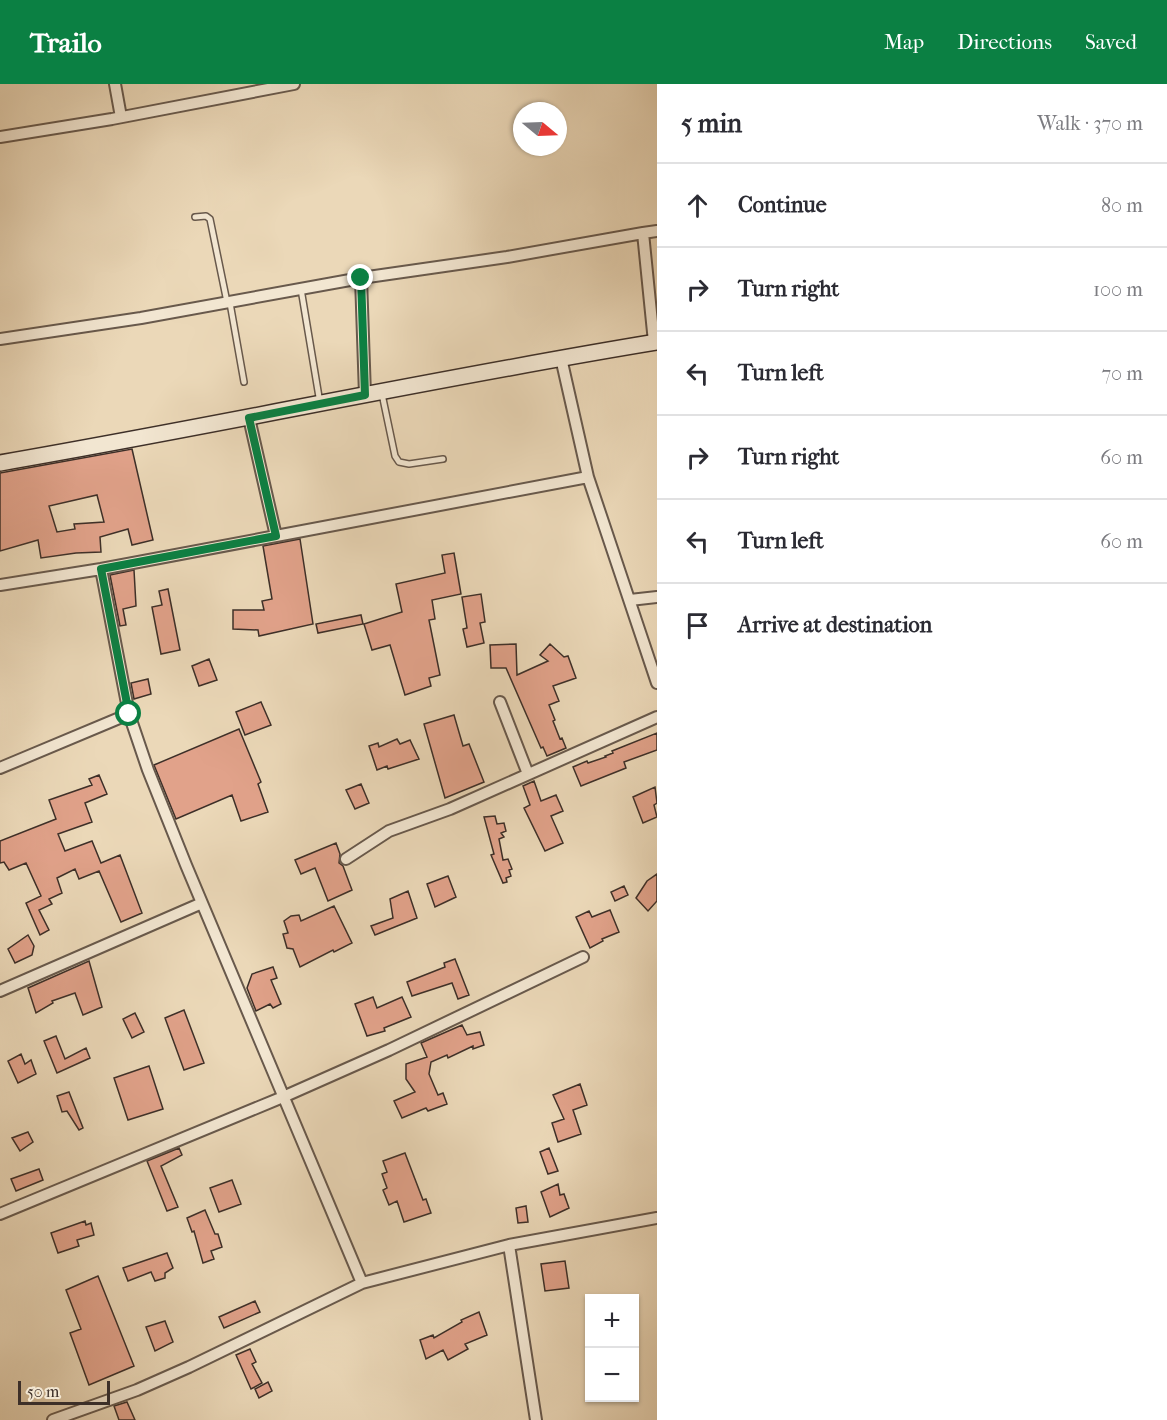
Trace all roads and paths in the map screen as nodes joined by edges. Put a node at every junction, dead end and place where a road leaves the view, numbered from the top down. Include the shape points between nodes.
1 (115, 84) edge
2 (294, 84) edge
3 (121, 117) junction
4 (0, 137) edge
5 (195, 217) dead end
6 (657, 231) edge
7 (643, 233) junction
8 (361, 278) junction
9 (302, 289) junction
10 (228, 303) junction
11 (0, 339) edge
12 (656, 342) edge
13 (561, 357) junction
14 (244, 382) dead end
15 (382, 392) junction
16 (365, 395) junction
17 (320, 404) junction
18 (249, 418) junction
19 (443, 459) dead end
20 (0, 463) edge
21 (588, 477) junction
22 (276, 536) junction
23 (101, 569) junction
24 (0, 585) edge
25 (657, 597) edge
26 (630, 600) junction
27 (657, 683) edge
28 (500, 702) dead end
29 (129, 714) junction
30 (657, 717) edge
31 (0, 768) edge
32 (528, 774) junction
33 (346, 860) dead end
34 (202, 903) junction
35 (583, 957) dead end
36 (0, 991) edge
37 (283, 1097) junction
38 (0, 1214) edge
39 (657, 1218) edge
40 (509, 1245) junction
41 (362, 1283) junction
42 (53, 1420) edge
43 (536, 1420) edge

1 - 3 street
2 - 3 street
3 - 4 street
5 - 10 lane via 210,219
6 - 7 street
7 - 8 street
7 - 12 street
8 - 9 street
8 - 16 street
9 - 10 street
9 - 17 lane
10 - 11 street
10 - 14 lane
12 - 13 street
13 - 15 street
13 - 21 street
15 - 16 street
15 - 19 lane via 399,462
16 - 17 street
17 - 18 street
18 - 20 street
18 - 22 street
21 - 22 street
21 - 26 street
22 - 23 street
23 - 24 street
23 - 29 street
25 - 26 street
26 - 27 street
28 - 32 street
29 - 31 street
29 - 34 street
30 - 32 street
32 - 33 street via 390,831
34 - 36 street
34 - 37 street
35 - 37 street
37 - 38 street
37 - 41 street
39 - 40 street
40 - 41 street
40 - 43 street
41 - 42 street via 137,1390

